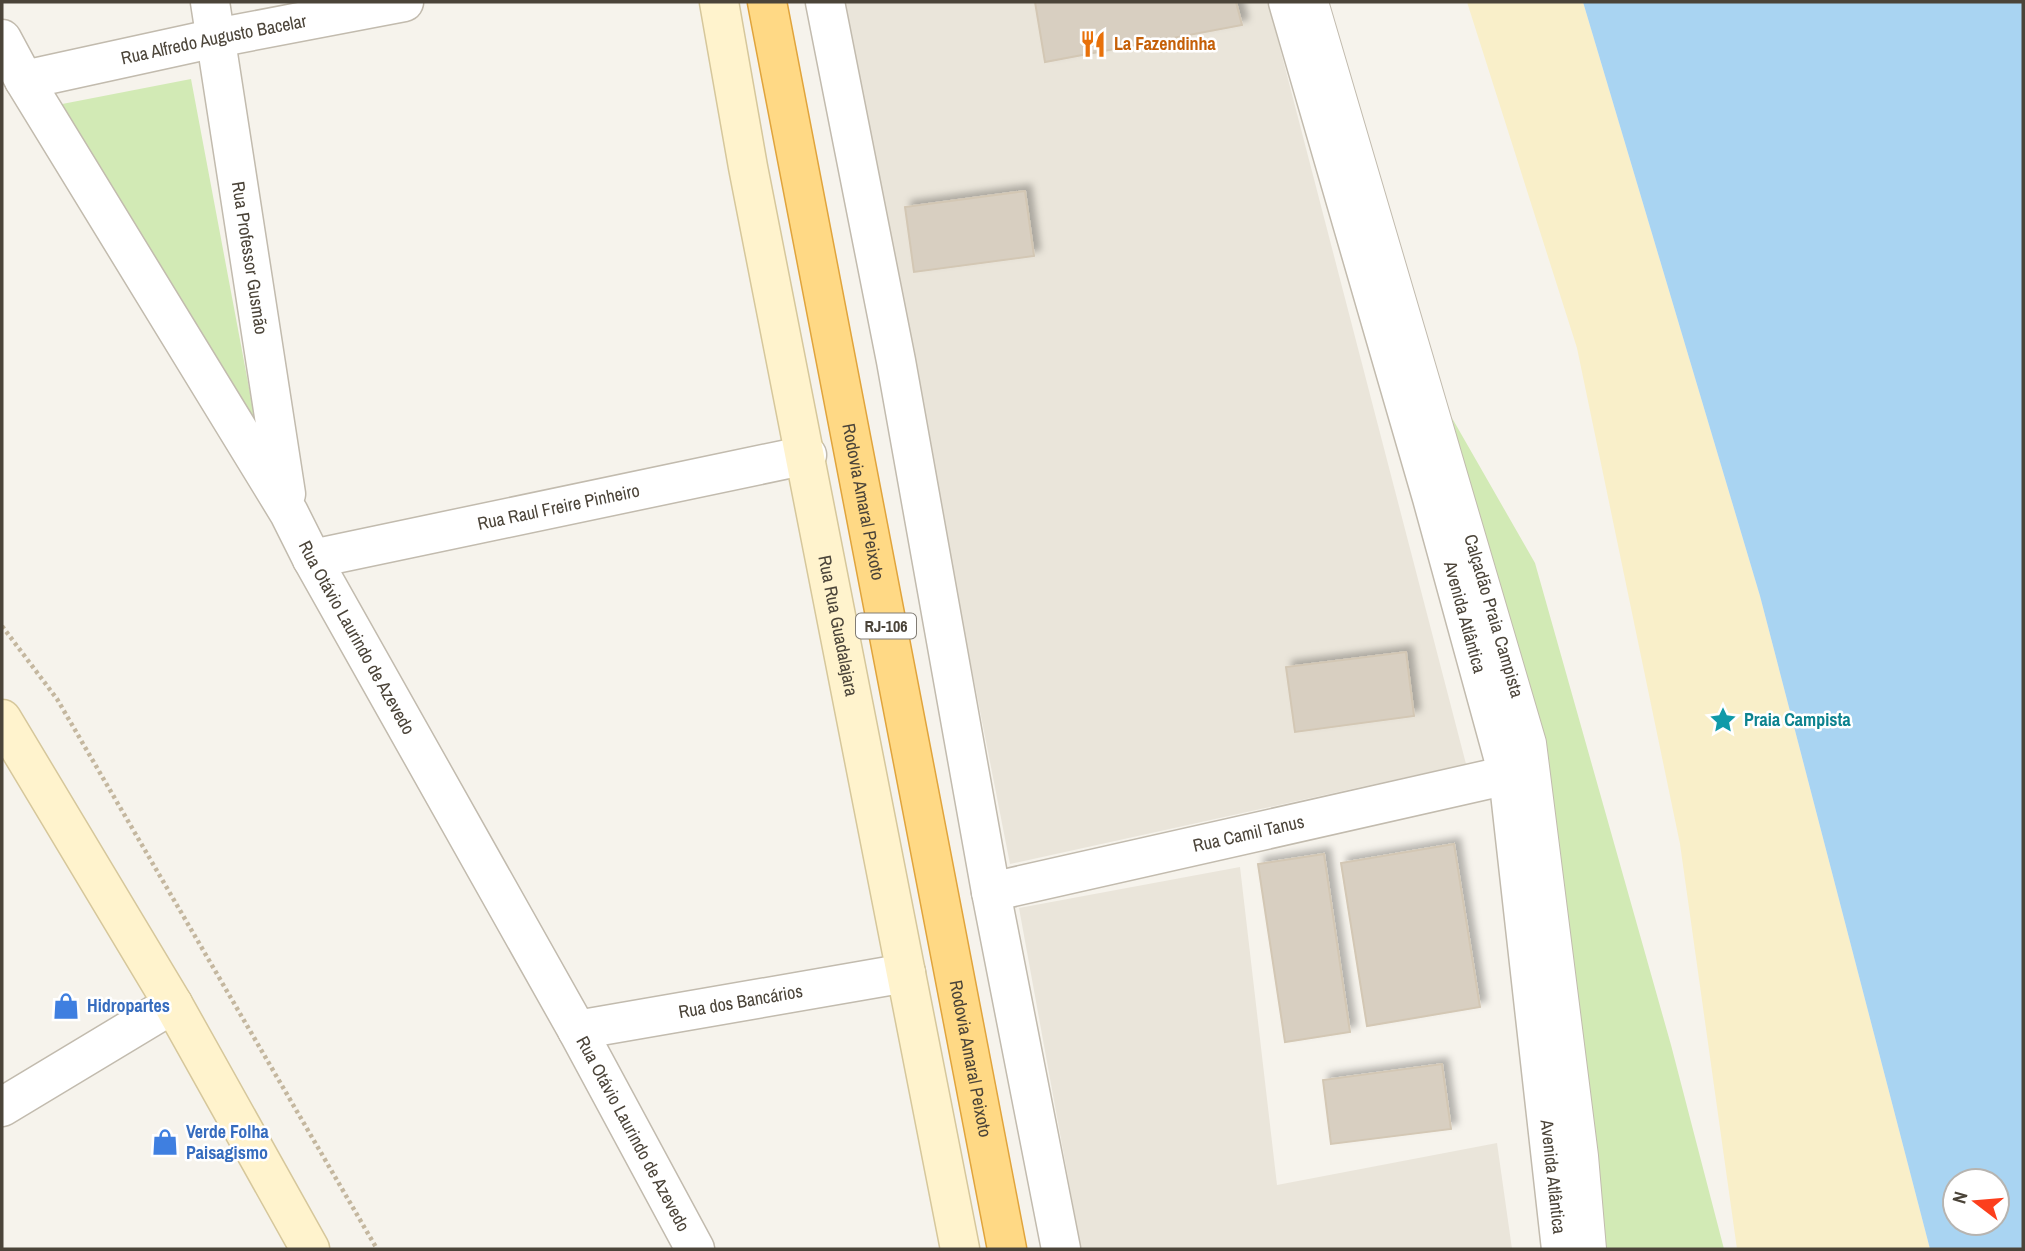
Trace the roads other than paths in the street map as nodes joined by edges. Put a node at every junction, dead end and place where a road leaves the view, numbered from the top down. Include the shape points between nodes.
1 (404, 2) edge
2 (719, 2) edge
3 (767, 2) edge
4 (825, 2) edge
5 (1288, 2) edge
6 (1313, 2) edge
7 (213, 20) edge
8 (2, 39) edge
9 (24, 80) junction
10 (807, 454) junction
11 (289, 513) junction
12 (312, 559) junction
13 (2, 719) edge
14 (1508, 775) junction
15 (991, 892) junction
16 (906, 973) junction
17 (173, 1004) junction
18 (577, 1030) junction
19 (2, 1107) edge
20 (310, 1249) edge
21 (695, 1249) edge
22 (960, 1249) edge
23 (1007, 1249) edge
24 (1061, 1249) edge
25 (1560, 1249) edge
26 (1591, 1249) edge

1 - 7 street, Rua Alfredo Augusto Bacelar
2 - 10 main road, Rua Rua Guadalajara
3 - 23 highway, Rodovia Amaral Peixoto / RJ-106
4 - 15 street via 896,361
5 - 14 street, Avenida Atlântica
6 - 26 street, Calçadão Praia Campista via 1531,743
7 - 9 street, Rua Alfredo Augusto Bacelar
7 - 11 street, Rua Professor Gusmão
8 - 9 street, Rua Otávio Laurindo de Azevedo
9 - 11 street, Rua Otávio Laurindo de Azevedo
10 - 12 street, Rua Raul Freire Pinheiro
10 - 16 main road, Rua Rua Guadalajara
11 - 12 street, Rua Otávio Laurindo de Azevedo
12 - 18 street, Rua Otávio Laurindo de Azevedo
13 - 17 main road
14 - 15 street, Rua Camil Tanus
14 - 25 street, Avenida Atlântica
15 - 24 street
16 - 18 street, Rua dos Bancários
16 - 22 main road, Rua Rua Guadalajara
17 - 19 street
17 - 20 main road
18 - 21 street, Rua Otávio Laurindo de Azevedo

